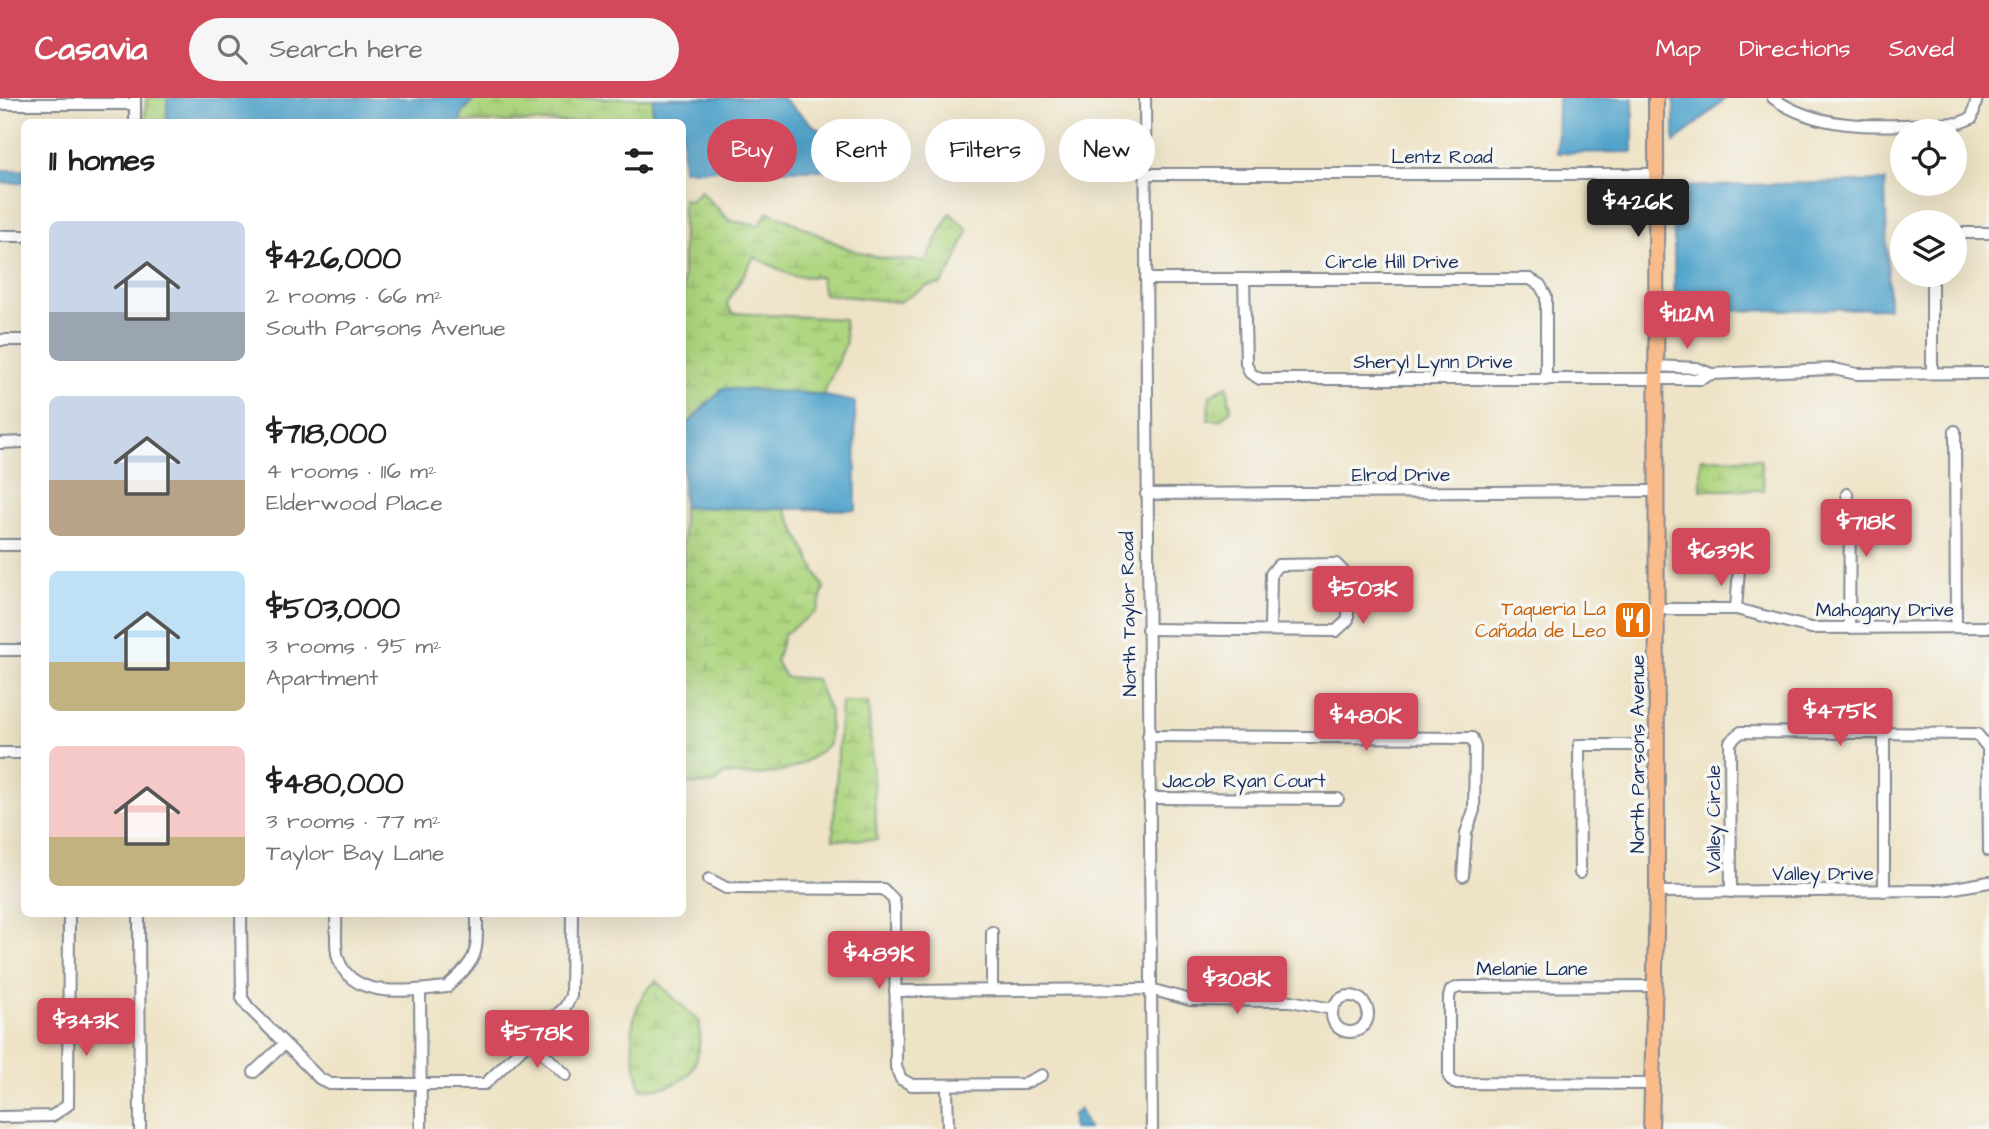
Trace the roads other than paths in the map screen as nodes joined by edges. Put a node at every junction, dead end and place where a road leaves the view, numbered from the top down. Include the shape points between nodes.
1 (1145, 98) edge
2 (1656, 98) edge
3 (1773, 98) edge
4 (1977, 98) edge
5 (135, 101) edge
6 (0, 104) edge
7 (135, 119) edge
8 (1145, 119) edge
9 (1155, 174) edge
10 (1656, 174) junction
11 (1145, 182) edge
12 (1967, 233) edge
13 (1989, 233) edge
14 (0, 236) edge
15 (21, 236) edge
16 (1146, 279) junction
17 (1244, 279) junction
18 (1933, 287) edge
19 (0, 340) edge
20 (21, 340) edge
21 (1655, 373) junction
22 (1932, 373) junction
23 (1989, 373) edge
24 (1546, 380) junction
25 (1955, 431) dead end
26 (21, 442) edge
27 (0, 443) edge
28 (1656, 491) junction
29 (1146, 494) junction
30 (1847, 494) dead end
31 (0, 545) edge
32 (21, 545) edge
33 (1739, 569) dead end
34 (1657, 608) junction
35 (1736, 609) junction
36 (1956, 627) junction
37 (1989, 627) edge
38 (1270, 628) junction
39 (1849, 628) junction
40 (1147, 629) junction
41 (0, 650) edge
42 (21, 650) edge
43 (1884, 733) junction
44 (1148, 736) junction
45 (1657, 746) junction
46 (0, 753) edge
47 (21, 753) edge
48 (1149, 798) junction
49 (1338, 799) dead end
50 (1989, 851) edge
51 (1580, 873) dead end
52 (1463, 876) dead end
53 (709, 879) dead end
54 (1989, 882) edge
55 (1884, 891) junction
56 (1657, 892) junction
57 (1731, 892) junction
58 (69, 917) edge
59 (139, 917) edge
60 (241, 917) edge
61 (336, 917) edge
62 (477, 917) edge
63 (572, 917) edge
64 (992, 933) dead end
65 (1654, 986) junction
66 (1150, 989) junction
67 (420, 990) junction
68 (895, 990) junction
69 (992, 990) junction
70 (1332, 1009) dead end
71 (530, 1041) junction
72 (284, 1044) junction
73 (254, 1072) dead end
74 (566, 1075) dead end
75 (1042, 1075) dead end
76 (1651, 1084) junction
77 (421, 1086) junction
78 (947, 1086) junction
79 (0, 1117) edge
80 (140, 1129) edge
81 (421, 1129) edge
82 (948, 1129) edge
83 (1152, 1129) edge
84 (1651, 1129) edge

1 - 8 street, North Taylor Road
2 - 10 main road, North Parsons Avenue
3 - 4 street via 1802,116 1844,124 1958,123 1972,117
5 - 6 street
5 - 7 street
9 - 10 street, Lentz Road
10 - 21 main road, North Parsons Avenue
11 - 16 street, North Taylor Road
12 - 13 street
14 - 15 street
16 - 17 street, Circle Hill Drive
16 - 29 street, North Taylor Road
17 - 24 street, Sheryl Lynn Drive via 1246,363 1250,373 1261,379
17 - 24 street, Circle Hill Drive via 1536,281 1546,296
18 - 22 street
19 - 20 street
21 - 22 street, Sheryl Lynn Drive via 1697,368 1711,374 1834,369 1857,374
21 - 24 street, Sheryl Lynn Drive
21 - 28 main road, North Parsons Avenue
22 - 23 street, Sheryl Lynn Drive
25 - 36 street
26 - 27 street
28 - 29 street, Elrod Drive
28 - 34 main road, North Parsons Avenue
29 - 40 street, North Taylor Road
30 - 39 street
31 - 32 street
33 - 35 street
34 - 35 street, Mahogany Drive
34 - 45 main road, North Parsons Avenue
35 - 39 street, Mahogany Drive via 1791,625
36 - 37 street, Mahogany Drive
36 - 39 street, Mahogany Drive
38 - 38 street via 1342,628 1348,620 1345,570 1336,564 1278,565 1271,574
38 - 40 street
40 - 44 street, North Taylor Road
41 - 42 street
43 - 50 street, Valley Circle via 1970,732 1982,738 1988,748
43 - 55 street
43 - 57 street, Valley Circle via 1741,732 1730,741
44 - 48 street, North Taylor Road
44 - 52 street via 1472,738 1474,810 1466,833
45 - 51 street via 1579,745
45 - 56 main road, North Parsons Avenue
46 - 47 street
48 - 49 street, Jacob Ryan Court
48 - 66 street, North Taylor Road
53 - 68 street via 726,888 883,889 895,908
54 - 55 street, Valley Drive via 1943,890
55 - 57 street, Valley Drive
56 - 57 street, Valley Drive
56 - 65 main road, North Parsons Avenue
58 - 79 street via 68,1105 52,1116
59 - 80 street
60 - 72 street via 242,998
61 - 67 street via 338,957 359,983 376,990
62 - 67 street via 477,950 472,963 447,986
63 - 71 street via 571,996
64 - 69 street
65 - 76 main road, North Parsons Avenue
65 - 76 street, Melanie Lane via 1459,987 1451,990 1449,997 1449,1072 1454,1083
66 - 69 street
66 - 70 street via 1190,1000 1291,1001
66 - 83 street, North Taylor Road
67 - 77 street
68 - 69 street
68 - 78 street via 898,1073 912,1085
71 - 74 street
71 - 77 street via 485,1084
72 - 73 street
72 - 77 street via 330,1084
75 - 78 street via 1023,1084
76 - 84 main road, North Parsons Avenue
77 - 81 street
78 - 82 street

